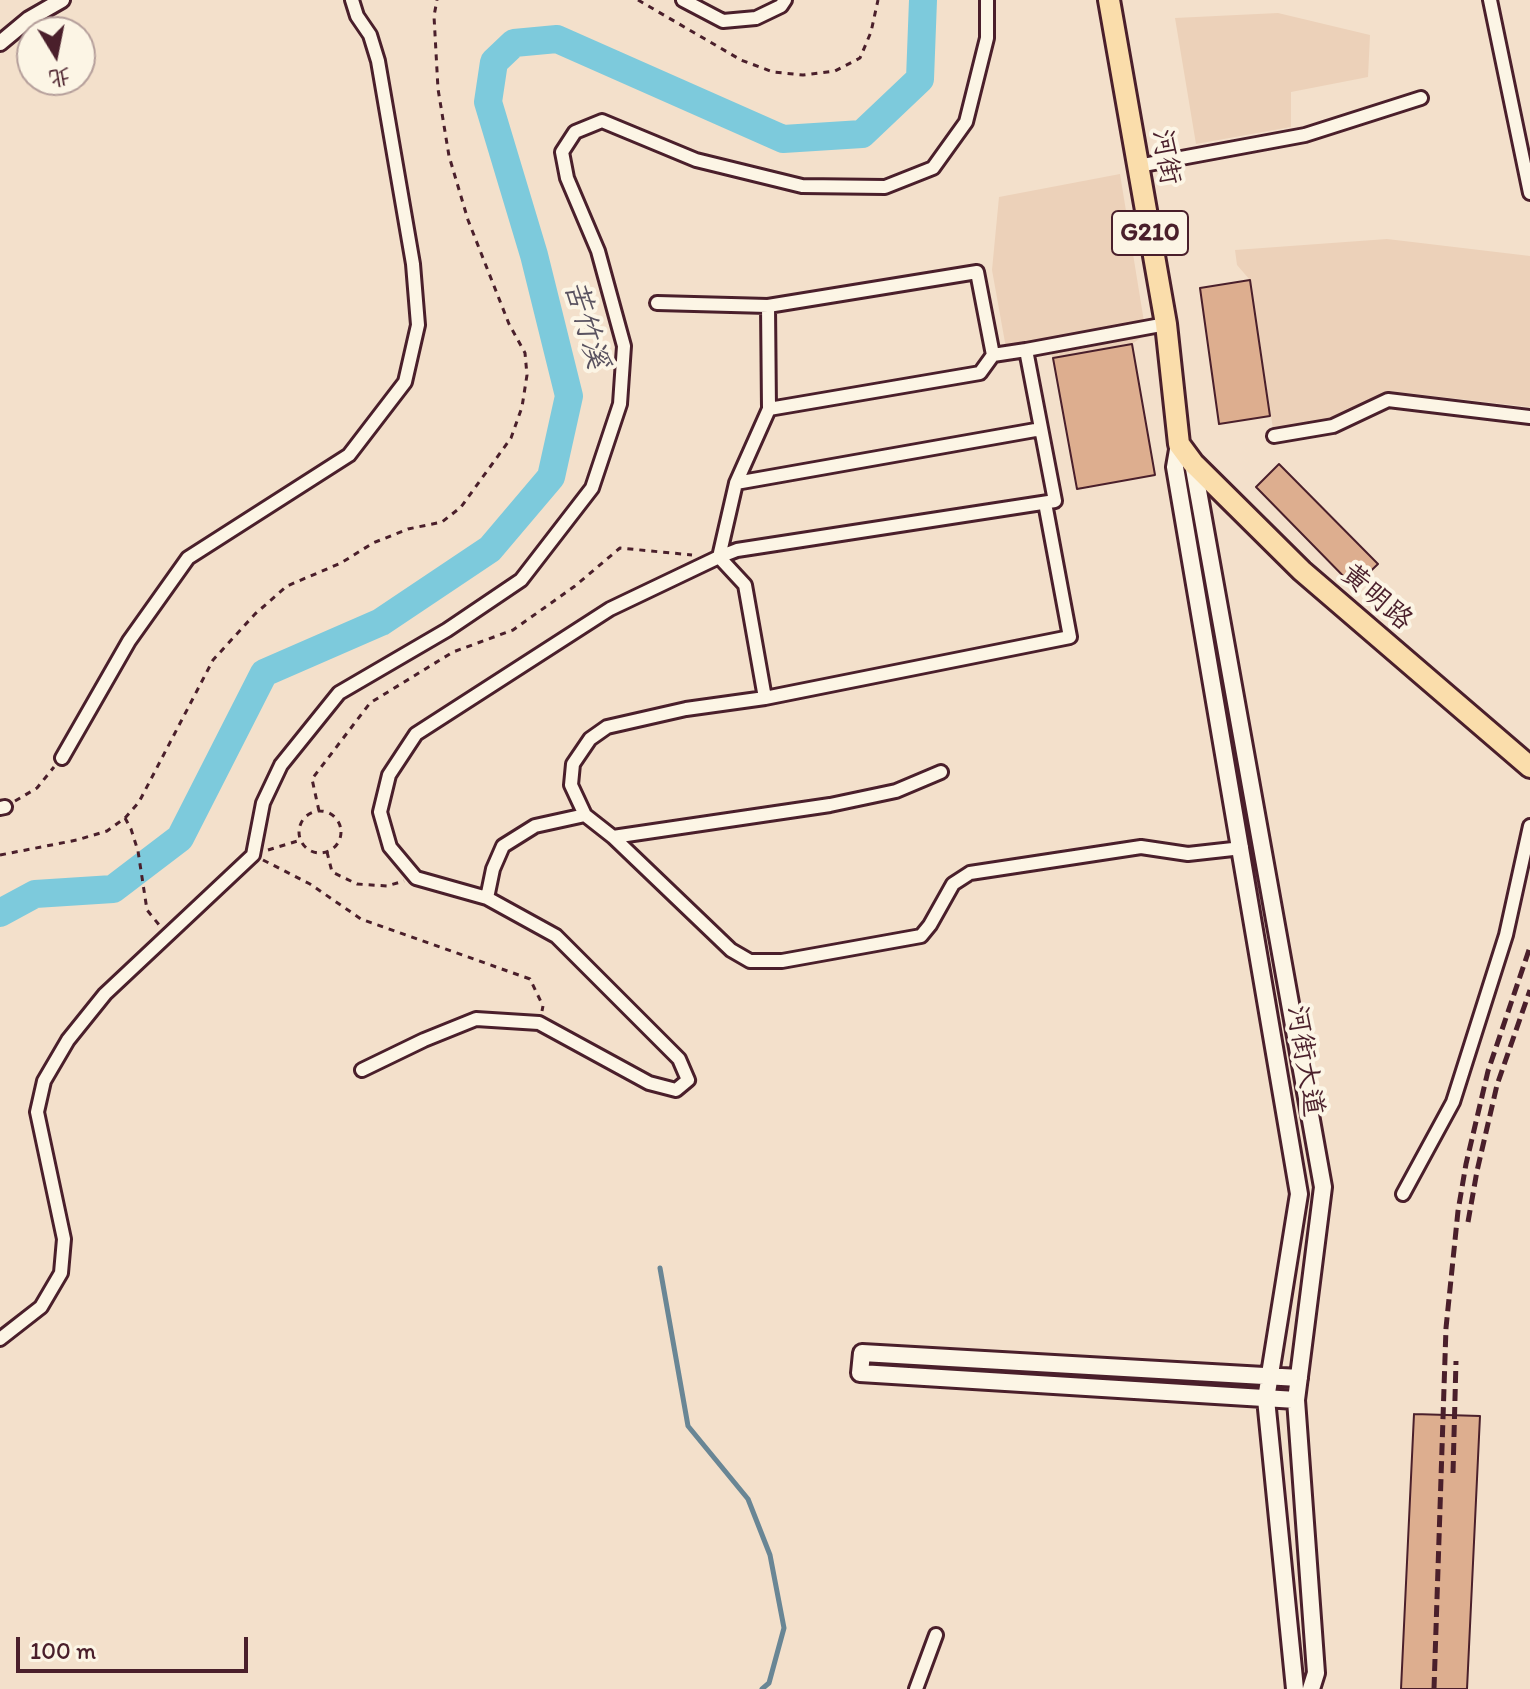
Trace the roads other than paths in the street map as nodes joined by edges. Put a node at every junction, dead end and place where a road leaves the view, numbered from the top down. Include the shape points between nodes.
1 (62, 0) edge
2 (352, 0) edge
3 (683, 0) edge
4 (785, 0) edge
5 (987, 0) edge
6 (1109, 0) edge
7 (1490, 0) edge
8 (0, 43) edge
9 (1421, 98) dead end
10 (1138, 166) junction
11 (1530, 193) edge
12 (657, 303) dead end
13 (768, 306) junction
14 (1166, 324) junction
15 (1026, 350) junction
16 (993, 355) junction
17 (769, 409) junction
18 (1530, 417) edge
19 (1041, 429) junction
20 (1274, 436) dead end
21 (1179, 444) junction
22 (1193, 463) junction
23 (736, 483) junction
24 (1045, 503) junction
25 (719, 557) junction
26 (765, 698) junction
27 (62, 758) road end
28 (1530, 767) edge
29 (941, 772) dead end
30 (585, 815) junction
31 (1530, 826) edge
32 (613, 837) junction
33 (1242, 848) junction
34 (487, 898) junction
35 (362, 1070) dead end
36 (1403, 1194) dead end
37 (0, 1339) edge
38 (1270, 1377) junction
39 (1299, 1378) junction
40 (1266, 1399) junction
41 (1296, 1400) junction
42 (936, 1635) dead end
43 (916, 1689) edge
44 (1295, 1689) edge
45 (1311, 1689) edge

1 - 8 street
2 - 27 street via 378,61 413,264 418,325 405,382 349,455 188,558 129,641
3 - 4 street via 723,21 756,18
5 - 37 street via 987,38 966,122 933,168 885,187 802,186 696,160 602,121 575,132 562,152 567,178 598,251 624,346 620,404 592,488 521,580 339,693 281,765 263,803 253,855 105,994 68,1040 44,1081 37,1112 64,1239 61,1273 41,1307
6 - 10 highway, 河街 / G210
7 - 11 street
9 - 10 street via 1305,135
10 - 14 highway, 河街 / G210
12 - 13 street
13 - 16 street via 977,272
13 - 17 street
14 - 15 street
14 - 21 highway, 河街 / G210
15 - 16 street
15 - 19 street
16 - 17 street via 980,373
17 - 23 street
18 - 20 street via 1388,400 1333,426
19 - 23 street
19 - 24 street via 1055,501
21 - 22 highway
21 - 33 main road, 河街大道 via 1175,467
22 - 28 highway, 黄明路 via 1302,571
22 - 39 main road, 河街大道 via 1323,1187
23 - 25 street
24 - 25 street
24 - 26 street via 1070,637
25 - 26 street via 745,585
25 - 34 street via 610,609 416,734 389,775 380,812 390,847 416,878
26 - 30 street via 607,727 590,739 573,764 571,785
29 - 32 street via 896,791 830,805
30 - 32 street
30 - 34 street via 535,826 503,846
31 - 36 street via 1506,935 1453,1102
32 - 33 street via 731,950 750,961 782,961 921,936 953,884 970,873 1141,847 1188,854
33 - 38 main road, 河街大道 via 1299,1194
34 - 35 street via 556,936 679,1059 688,1080 676,1090 649,1083 539,1023 476,1019
38 - 39 main road
38 - 40 main road, 河街大道
38 - 40 main road via 862,1353 860,1373
39 - 41 main road, 河街大道
40 - 41 main road
40 - 44 main road, 河街大道
41 - 45 main road, 河街大道 via 1316,1673
42 - 43 street

